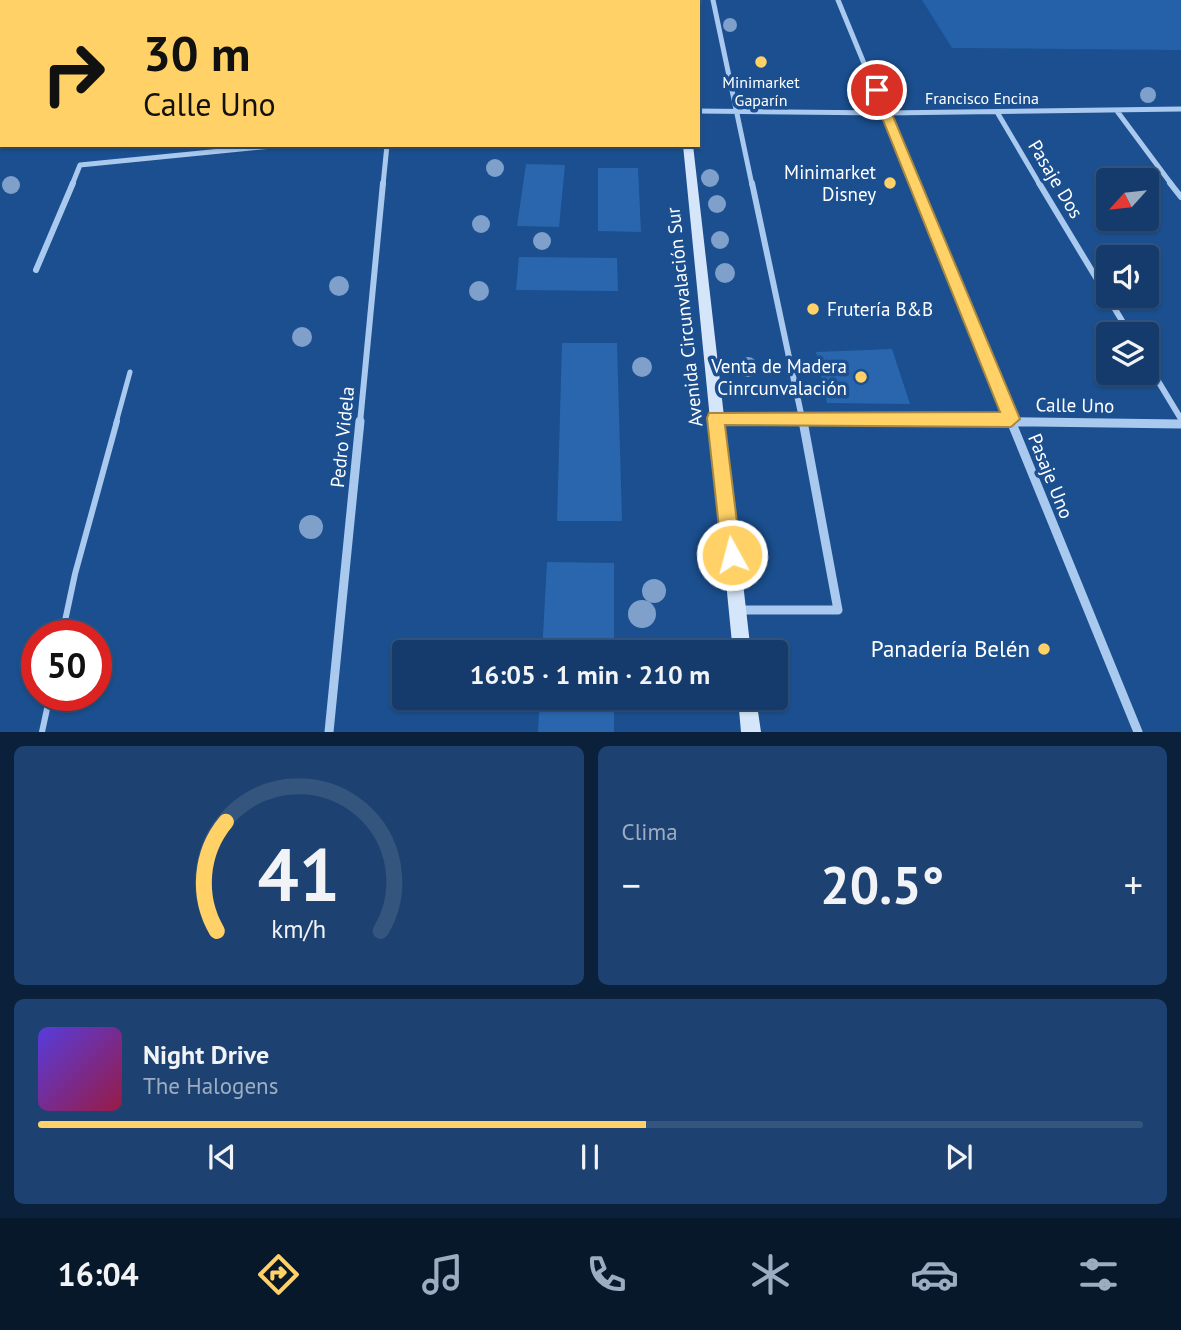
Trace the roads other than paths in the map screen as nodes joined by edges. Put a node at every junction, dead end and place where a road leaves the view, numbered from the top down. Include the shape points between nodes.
1 (713, 0) edge
2 (838, 0) edge
3 (1181, 109) edge
4 (700, 111) edge
5 (737, 111) junction
6 (1117, 111) junction
7 (886, 113) junction
8 (997, 113) junction
9 (196, 147) edge
10 (260, 147) edge
11 (387, 147) edge
12 (688, 147) edge
13 (194, 153) junction
14 (1181, 197) edge
15 (36, 270) dead end
16 (1123, 322) edge
17 (130, 372) dead end
18 (1159, 383) edge
19 (802, 417) junction
20 (715, 418) junction
21 (1011, 419) junction
22 (1181, 421) edge
23 (738, 610) junction
24 (65, 620) edge
25 (741, 640) edge
26 (748, 710) edge
27 (47, 711) edge
28 (43, 732) edge
29 (329, 732) edge
30 (751, 732) edge
31 (1138, 732) edge

1 - 5 street
2 - 7 street, Pasaje Uno
3 - 6 street, Francisco Encina
4 - 5 street, Francisco Encina
5 - 7 street, Francisco Encina
5 - 19 street
6 - 8 street, Francisco Encina
6 - 14 street
7 - 8 street, Francisco Encina
7 - 21 street, Pasaje Uno
8 - 16 street, Pasaje Dos
9 - 13 street
10 - 13 street
11 - 29 street, Pedro Videla
12 - 20 main road, Avenida Circunvalación Sur
13 - 15 street via 80,165
17 - 24 lane
18 - 22 street
19 - 20 street, Calle Uno
19 - 21 street, Calle Uno
19 - 23 street via 838,610
20 - 23 main road, Avenida Circunvalación Sur
21 - 22 street, Calle Uno
21 - 31 street, Pasaje Uno
23 - 25 main road, Avenida Circunvalación Sur
26 - 30 main road
27 - 28 lane

